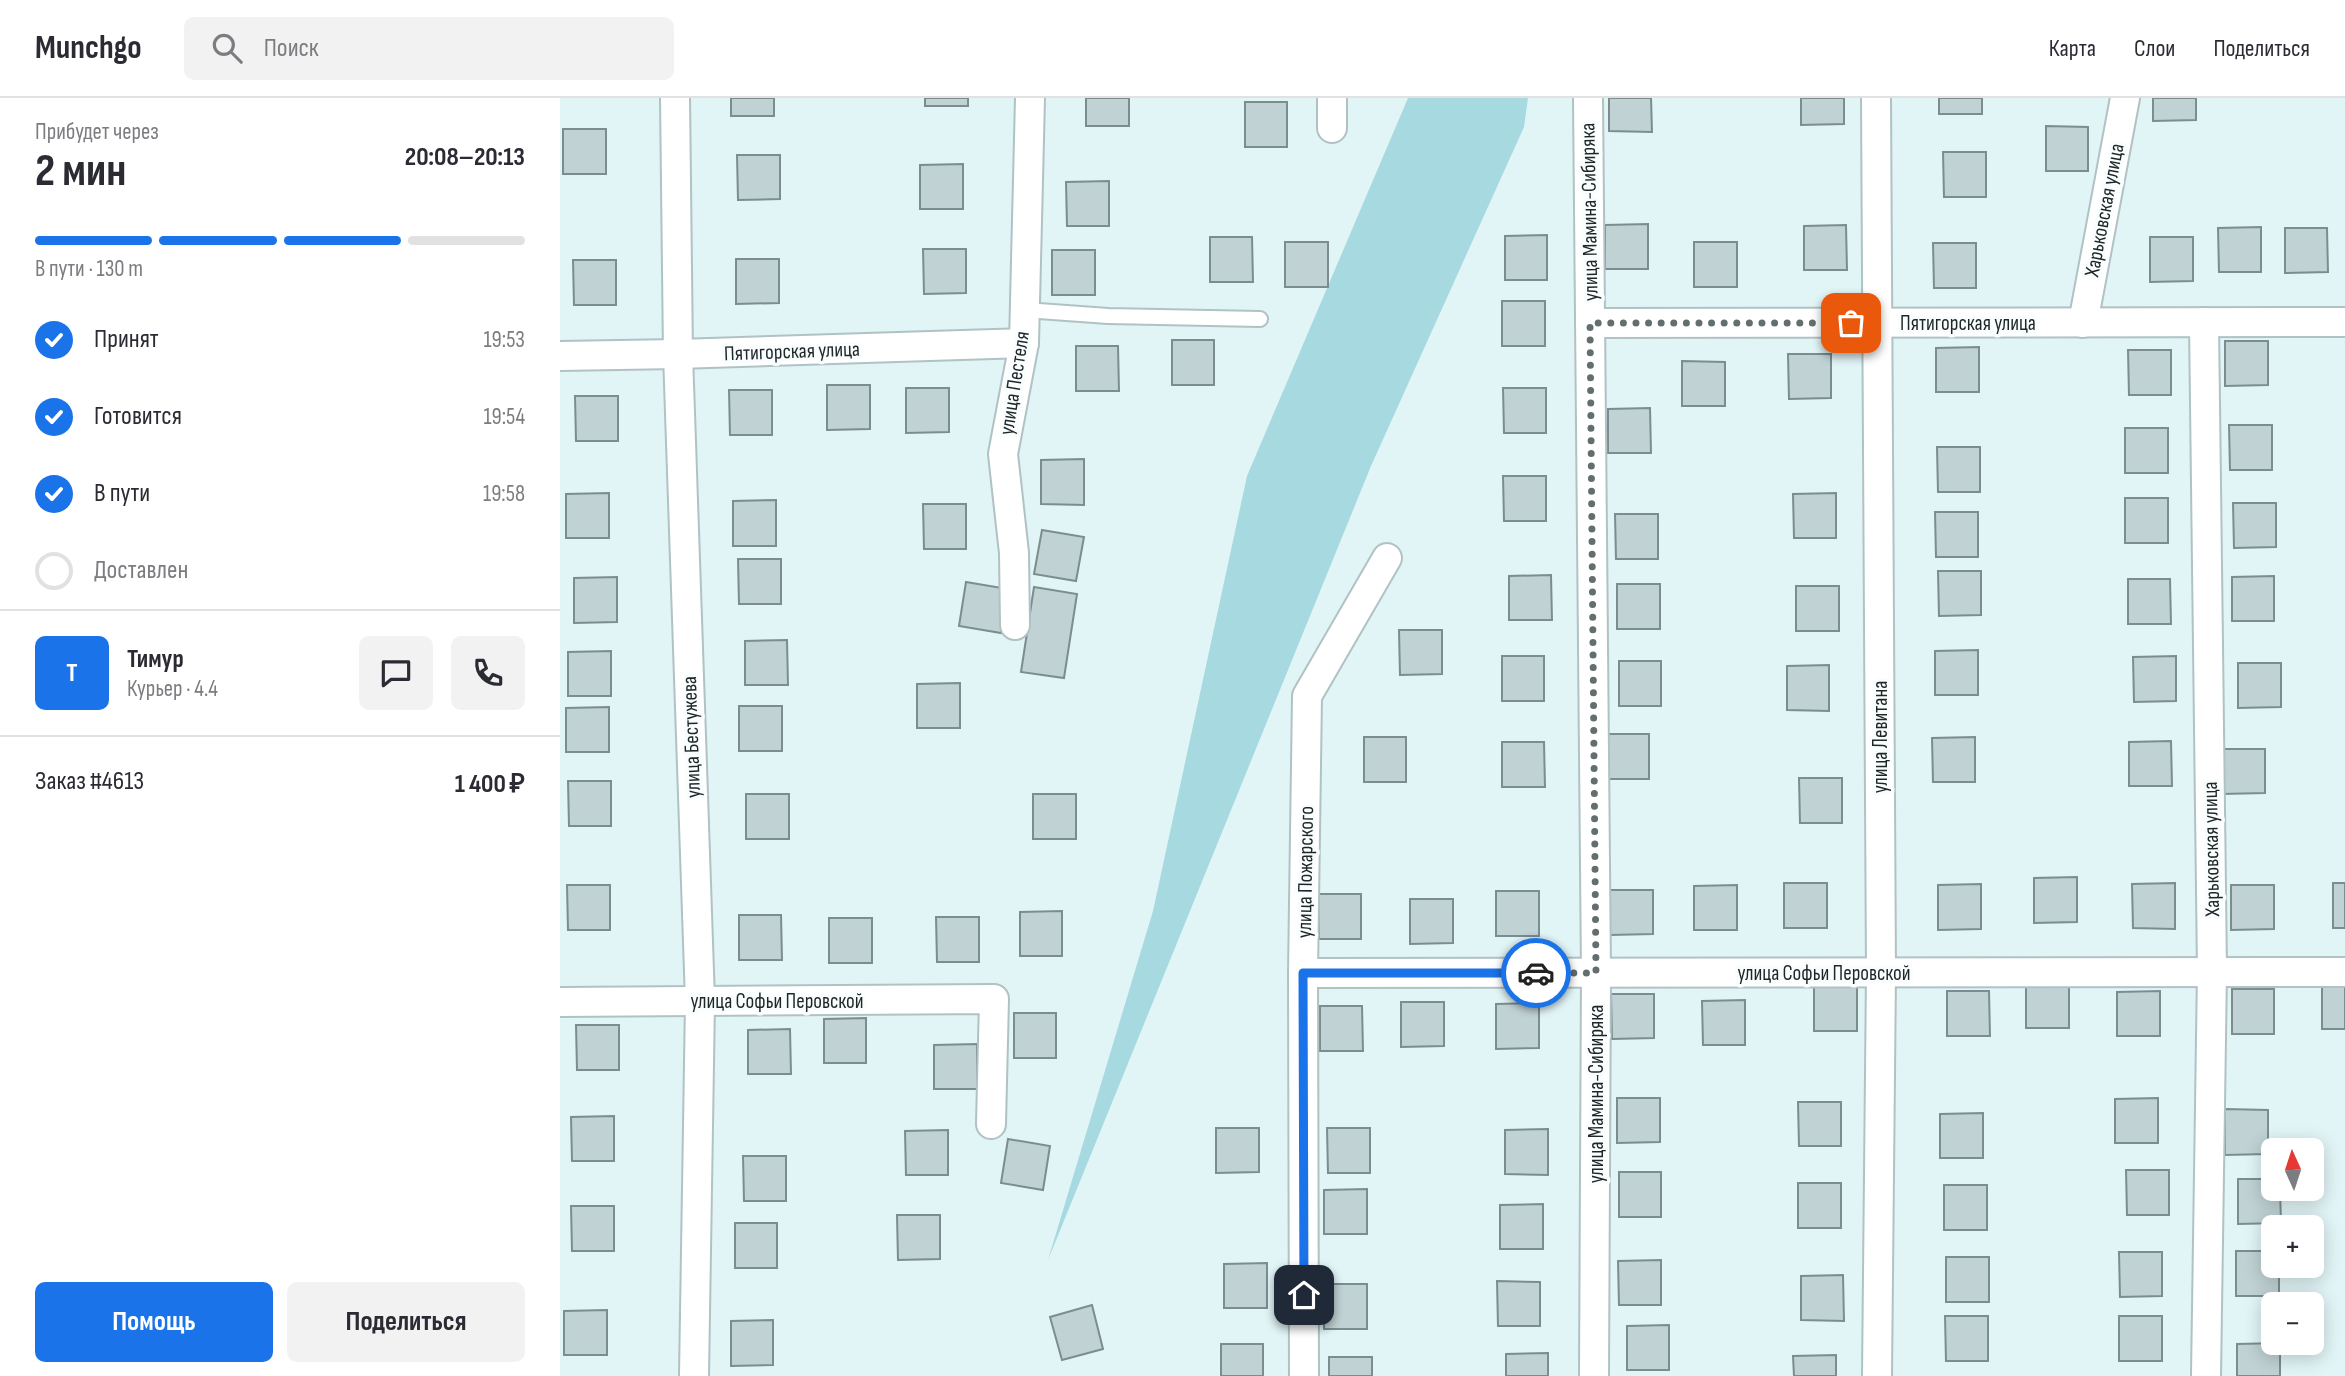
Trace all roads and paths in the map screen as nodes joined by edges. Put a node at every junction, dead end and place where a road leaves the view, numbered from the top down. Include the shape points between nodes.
1 (674, 98) edge
2 (1030, 98) edge
3 (1332, 98) edge
4 (1588, 98) edge
5 (1876, 98) edge
6 (2125, 98) edge
7 (1332, 128) dead end
8 (1025, 310) junction
9 (1260, 319) dead end
10 (2204, 322) junction
11 (2345, 322) edge
12 (1590, 323) junction
13 (1877, 323) junction
14 (2083, 323) junction
15 (1024, 343) junction
16 (678, 354) junction
17 (560, 356) edge
18 (1387, 558) dead end
19 (1015, 625) dead end
20 (2213, 971) junction
21 (2345, 972) edge
22 (1303, 973) junction
23 (1596, 973) junction
24 (1881, 973) junction
25 (700, 1001) junction
26 (560, 1002) edge
27 (991, 1124) dead end
28 (694, 1376) edge
29 (1304, 1376) edge
30 (1594, 1376) edge
31 (1877, 1376) edge
32 (2206, 1376) edge

1 - 16 street, улица Бестужева
2 - 8 street, улица Пестеля
3 - 7 street
4 - 12 street, улица Мамина-Сибиряка
5 - 13 street, улица Левитана
6 - 14 street, Харьковская улица
8 - 9 lane
8 - 15 street, улица Пестеля
10 - 11 street, Пятигорская улица
10 - 14 street, Пятигорская улица
10 - 20 street, Харьковская улица
12 - 13 street, Пятигорская улица
12 - 23 street, улица Мамина-Сибиряка
13 - 14 street, Пятигорская улица
13 - 24 street, улица Левитана
15 - 16 street, Пятигорская улица
15 - 19 street, улица Пестеля via 1003,454 1014,553
16 - 17 street, Пятигорская улица
16 - 25 street, улица Бестужева
18 - 22 street, улица Пожарского via 1307,696
20 - 21 street, улица Софьи Перовской
20 - 24 street, улица Софьи Перовской
20 - 32 street, Харьковская улица
22 - 23 street, улица Софьи Перовской
22 - 29 street, улица Пожарского
23 - 24 street, улица Софьи Перовской
23 - 30 street, улица Мамина-Сибиряка
24 - 31 street, улица Левитана
25 - 26 street, улица Софьи Перовской
25 - 27 street, улица Софьи Перовской via 994,999
25 - 28 street, улица Бестужева

